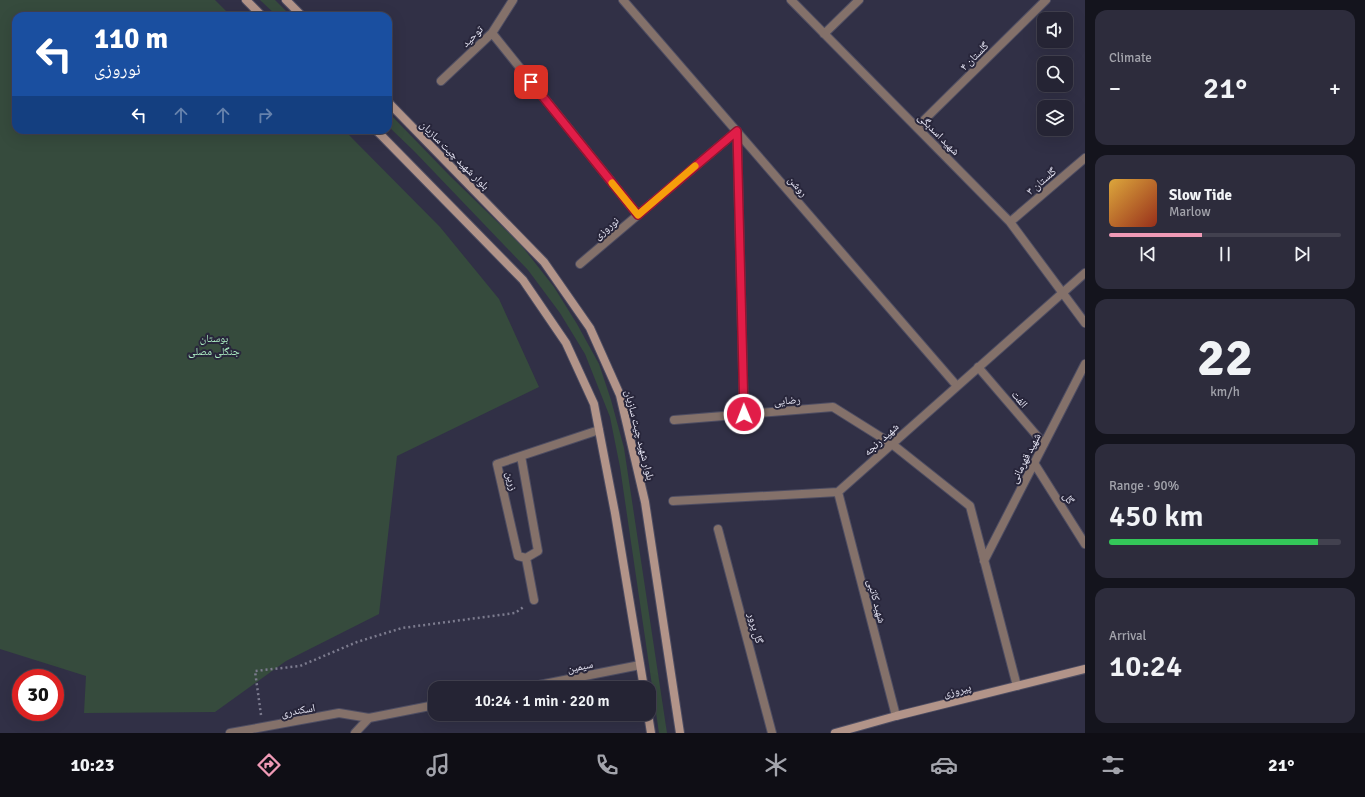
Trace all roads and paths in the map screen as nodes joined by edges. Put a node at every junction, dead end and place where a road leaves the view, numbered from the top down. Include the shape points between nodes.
1 (246, 0) edge
2 (286, 0) edge
3 (513, 0) edge
4 (623, 0) edge
5 (791, 0) edge
6 (860, 0) edge
7 (1046, 0) edge
8 (258, 12) edge
9 (298, 12) edge
10 (492, 33) junction
11 (824, 34) junction
12 (441, 81) dead end
13 (392, 106) edge
14 (917, 127) junction
15 (737, 131) junction
16 (380, 134) edge
17 (1085, 158) edge
18 (638, 215) junction
19 (1010, 222) junction
20 (580, 264) dead end
21 (1085, 273) edge
22 (1063, 293) junction
23 (1085, 323) edge
24 (1085, 364) edge
25 (978, 367) junction
26 (957, 386) junction
27 (744, 414) junction
28 (674, 420) dead end
29 (599, 430) junction
30 (892, 444) junction
31 (1044, 444) junction
32 (521, 456) junction
33 (1034, 463) junction
34 (838, 492) junction
35 (673, 501) dead end
36 (718, 529) dead end
37 (1085, 544) edge
38 (526, 558) junction
39 (984, 561) junction
40 (534, 600) joint
41 (640, 665) junction
42 (1085, 669) edge
43 (559, 681) edge
44 (643, 681) edge
45 (1017, 686) junction
46 (428, 706) edge
47 (896, 716) junction
48 (369, 718) junction
49 (649, 721) edge
50 (263, 727) junction
51 (230, 733) edge
52 (355, 733) edge
53 (651, 733) edge
54 (680, 733) edge
55 (772, 733) edge
56 (835, 733) edge

1 - 8 main road
2 - 9 main road
3 - 10 street, توحید
4 - 15 street, روشن
5 - 11 street, شهید اسدبگی
6 - 11 street
7 - 14 street, گلستان ۴
10 - 12 street, توحید
10 - 18 street
11 - 14 street, شهید اسدبگی
13 - 54 main road, بلوار شهید چیت سازیان via 544,262 590,328 620,395 645,502
14 - 19 street, شهید اسدبگی
15 - 18 street, نوروزی
15 - 26 street, روشن
15 - 27 street
16 - 29 main road via 522,280 566,342 594,404
17 - 19 street, گلستان ۳
18 - 20 street, نوروزی
19 - 22 street, شهید اسدبگی
21 - 22 street, شهید رنجه
22 - 23 street, شهید اسدبگی
22 - 25 street, شهید رنجه
24 - 31 street, شهید قهرمانی
25 - 26 street, شهید رنجه
25 - 31 street, الفت
26 - 30 street, شهید رنجه
27 - 28 street, رضایی
27 - 30 street, رضایی via 833,407
29 - 32 street, زرین
29 - 41 main road
30 - 34 street, شهید رنجه
30 - 39 street via 970,506
31 - 33 street, شهید قهرمانی
32 - 38 street via 538,551
32 - 38 street, زرین via 497,464 518,556
33 - 37 street, گل
33 - 39 street, شهید قهرمانی
34 - 35 street
34 - 47 street, شهید کاتبی
36 - 55 street, گل پرور
38 - 40 street, زرین
39 - 45 street
40 - 50 path via 515,613 402,628 357,642 300,666 255,671
41 - 43 street, سیمین
41 - 44 main road
42 - 45 main road, پیروزی
45 - 47 main road, پیروزی
46 - 48 street
47 - 56 main road, پیروزی
48 - 50 street, اسکندری via 339,713
48 - 52 street
49 - 53 main road
50 - 51 street, اسکندری

